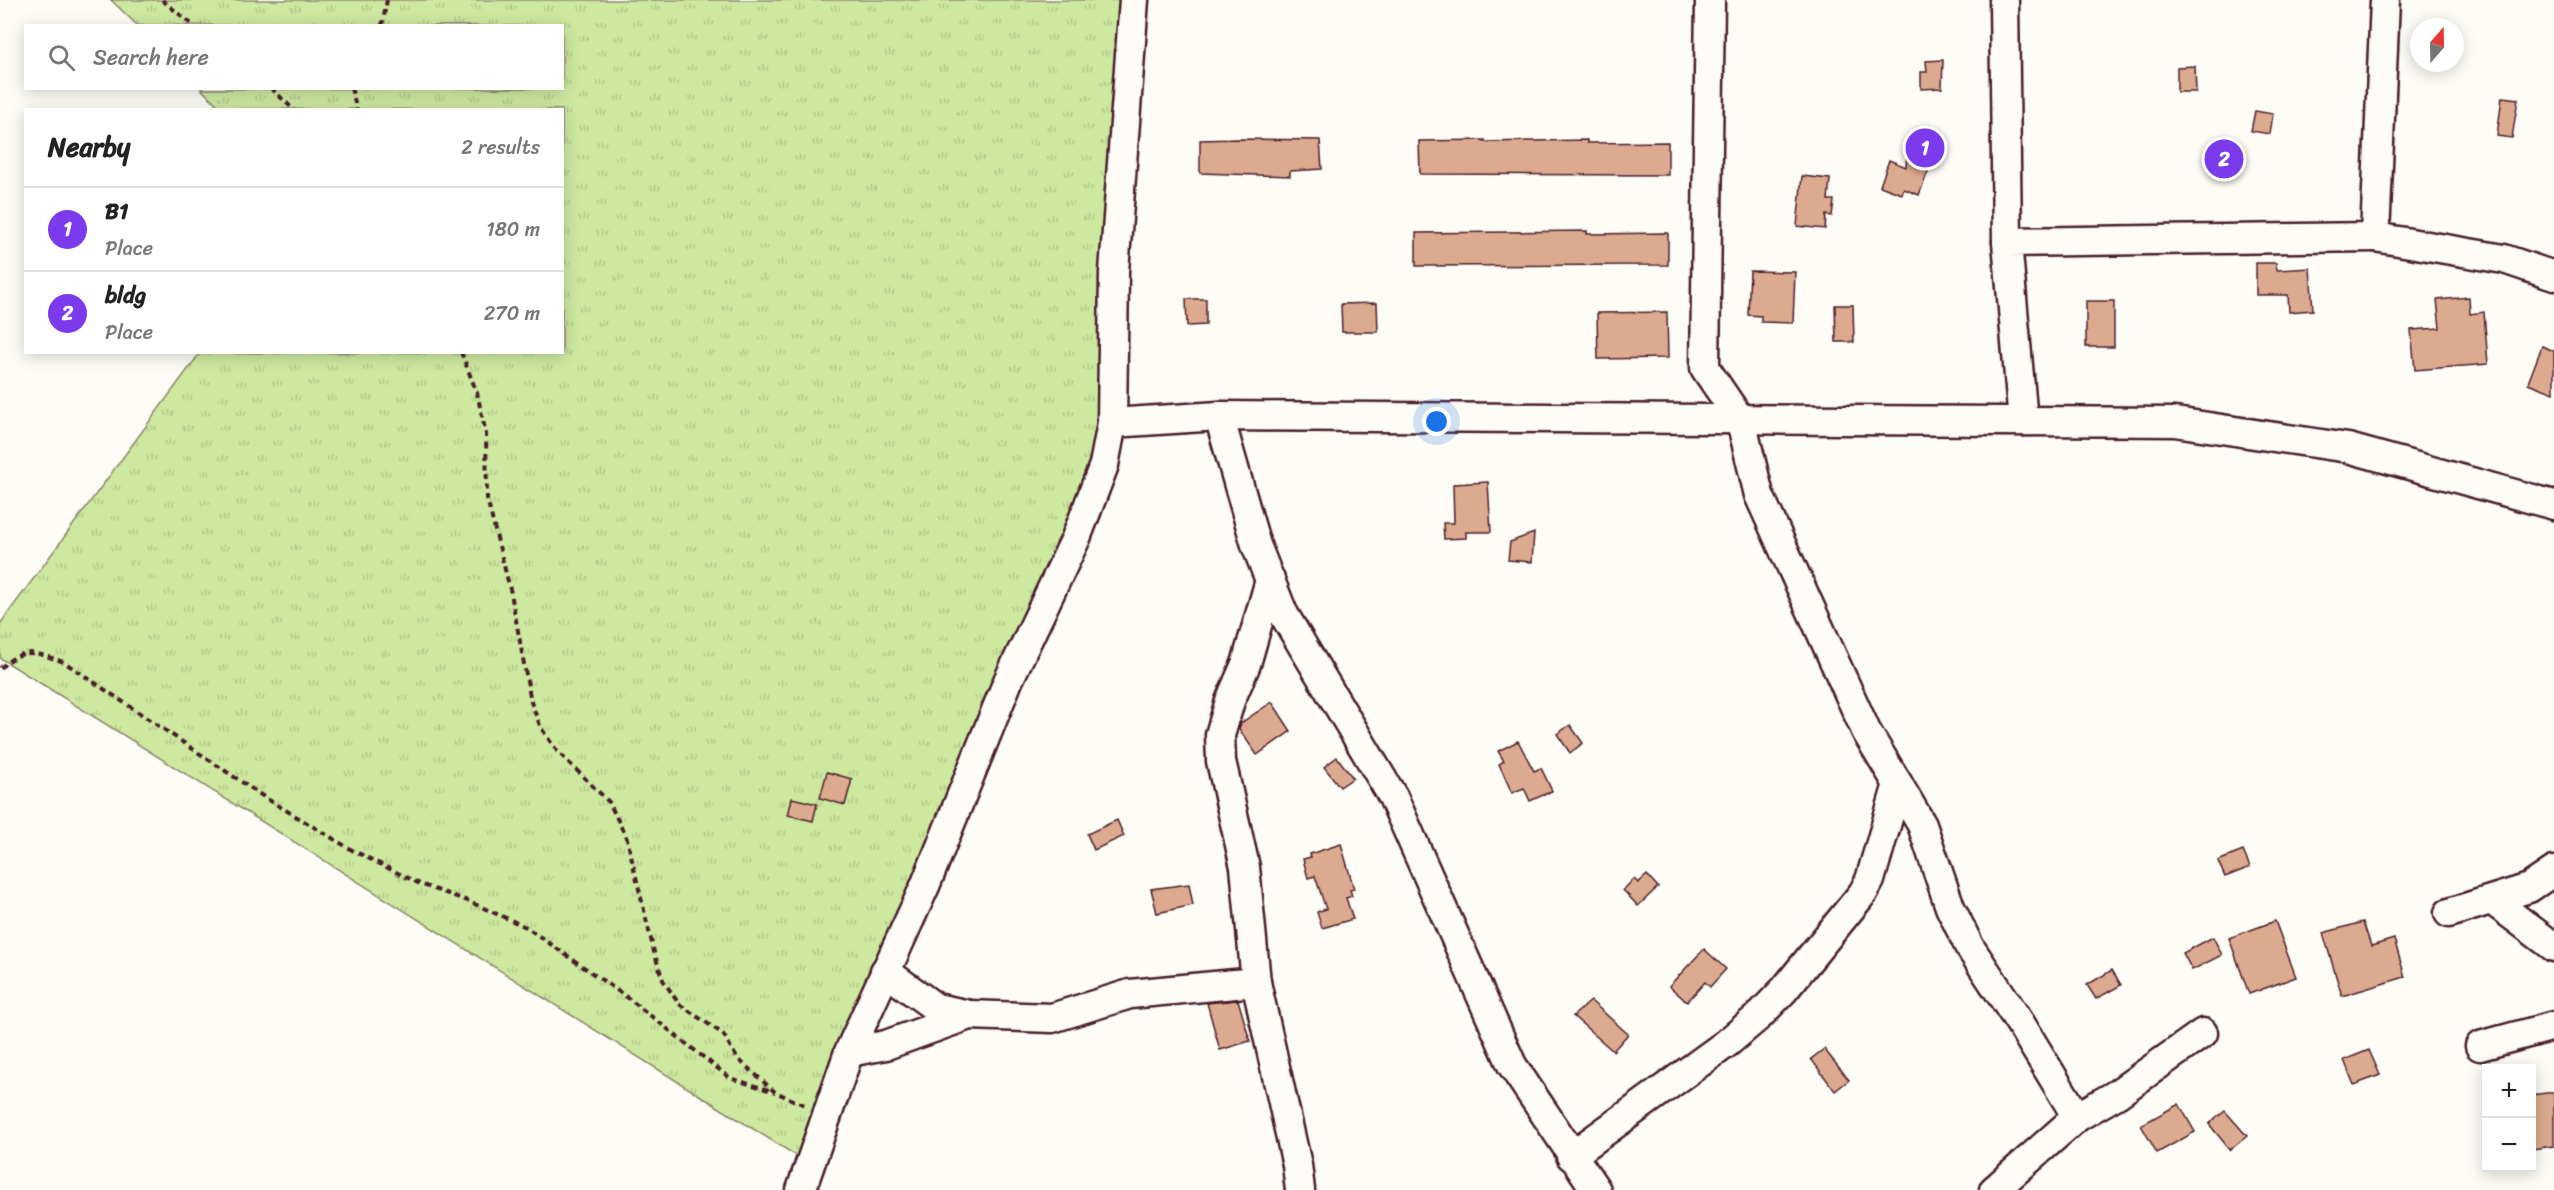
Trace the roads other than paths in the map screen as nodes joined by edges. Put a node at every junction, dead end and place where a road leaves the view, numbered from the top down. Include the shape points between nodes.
1 (1134, 0) edge
2 (1710, 0) edge
3 (2004, 0) edge
4 (2385, 0) edge
5 (2375, 237) junction
6 (2007, 242) junction
7 (2554, 276) edge
8 (1219, 416) junction
9 (1741, 421) junction
10 (2023, 421) junction
11 (1112, 423) junction
12 (2554, 505) edge
13 (1270, 580) junction
14 (1898, 784) junction
15 (2554, 871) edge
16 (2492, 900) junction
17 (2449, 913) dead end
18 (2554, 947) edge
19 (885, 971) junction
20 (1256, 982) junction
21 (969, 1014) junction
22 (2554, 1026) edge
23 (2203, 1033) dead end
24 (2480, 1046) dead end
25 (849, 1053) junction
26 (2077, 1117) junction
27 (1571, 1156) junction
28 (801, 1190) edge
29 (1300, 1190) edge
30 (1596, 1190) edge
31 (1994, 1190) edge

1 - 11 street via 1114,272
2 - 9 street via 1704,362
3 - 6 street
4 - 5 street
5 - 6 street
5 - 7 street via 2504,258
6 - 10 street
8 - 9 street
8 - 11 street
8 - 13 street
9 - 10 street
9 - 14 street via 1759,495 1866,731
10 - 12 street via 2175,422 2348,448
11 - 19 street via 1104,465 1076,538 1008,681 926,886
13 - 20 street via 1220,735 1221,761 1245,867
13 - 27 street via 1283,613 1393,797 1512,1065
14 - 26 street via 1922,825 1950,907 1969,946
14 - 27 street via 1870,880 1784,990 1727,1043
15 - 16 street via 2529,888
16 - 17 street
16 - 18 street
19 - 21 street via 936,1008
19 - 25 street
20 - 21 street via 1130,994 1052,1018
20 - 29 street
21 - 25 street via 886,1045
22 - 24 street
23 - 26 street via 2117,1094
25 - 28 street
26 - 31 street
27 - 30 street

